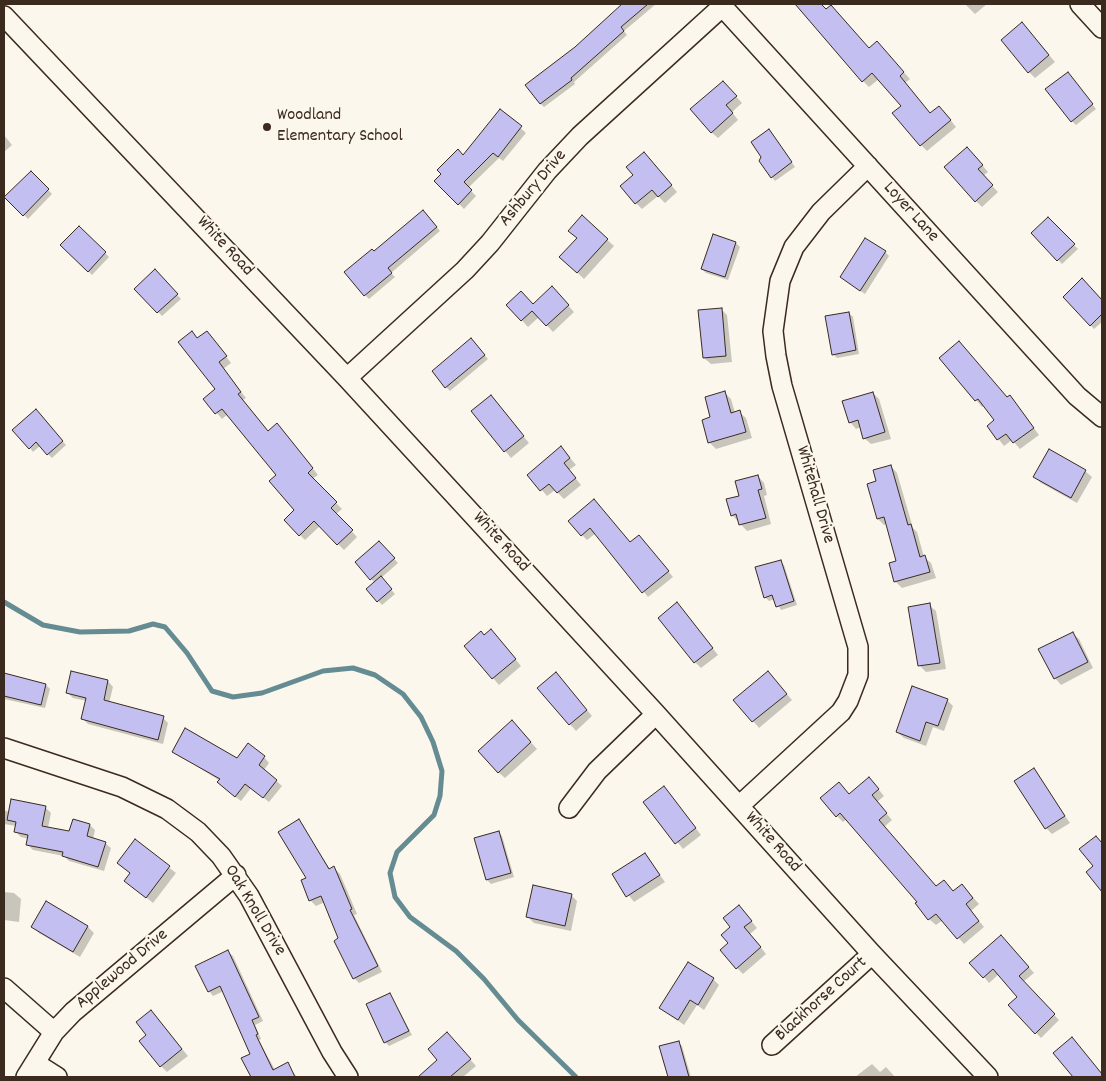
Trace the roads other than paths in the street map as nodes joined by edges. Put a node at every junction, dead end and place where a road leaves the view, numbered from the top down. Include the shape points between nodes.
1 (1080, 4) edge
2 (723, 5) edge
3 (4, 16) edge
4 (1102, 28) edge
5 (868, 166) junction
6 (347, 378) junction
7 (1102, 417) edge
8 (656, 714) junction
9 (4, 748) edge
10 (739, 806) junction
11 (569, 808) dead end
12 (236, 875) junction
13 (872, 954) junction
14 (4, 988) edge
15 (54, 1032) junction
16 (772, 1046) dead end
17 (30, 1070) edge
18 (57, 1077) edge
19 (348, 1077) edge
20 (988, 1077) edge

1 - 4 street
2 - 5 street, Loyer Lane
2 - 6 street, Ashbury Drive via 580,136 465,270
3 - 6 street, White Road
5 - 7 street, Loyer Lane via 1077,396
5 - 10 street, Whitehall Drive via 821,212 794,247 780,281 773,331 782,386 858,647 858,675 841,712
6 - 8 street, White Road
8 - 10 street, White Road
8 - 11 street via 597,771
9 - 12 street, Oak Knoll Drive via 122,787 167,809 216,849
10 - 13 street, White Road
12 - 15 street, Applewood Drive via 93,995
12 - 19 street, Oak Knoll Drive
13 - 16 street, Blackhorse Court
13 - 20 street, White Road
14 - 15 street
15 - 17 street, Applewood Drive
17 - 18 street

